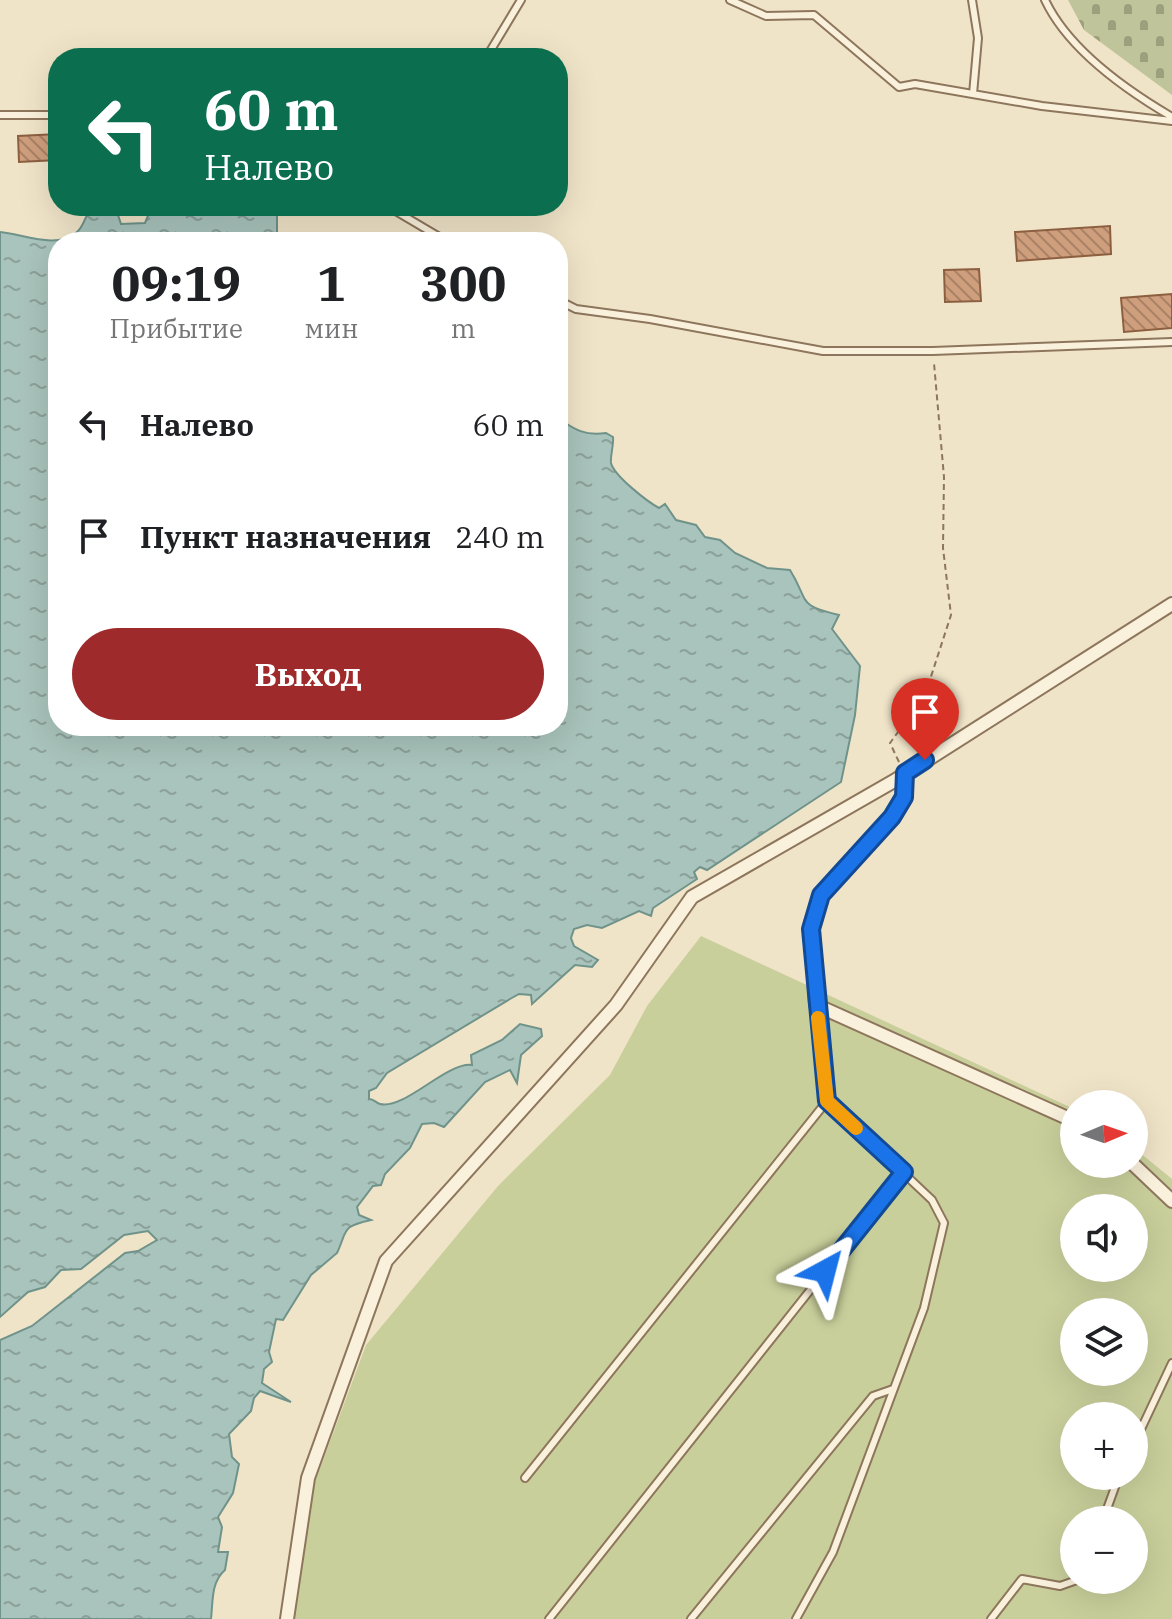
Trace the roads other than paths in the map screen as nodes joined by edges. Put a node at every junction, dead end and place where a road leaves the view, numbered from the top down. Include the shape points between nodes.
1 (521, 0) edge
2 (730, 0) edge
3 (972, 0) edge
4 (1045, 0) edge
5 (492, 48) edge
6 (973, 94) junction
7 (0, 115) edge
8 (48, 115) edge
9 (1172, 119) edge
10 (404, 216) edge
11 (431, 232) edge
12 (568, 305) edge
13 (1172, 342) edge
14 (1172, 604) edge
15 (905, 773) junction
16 (816, 1005) junction
17 (827, 1101) junction
18 (1060, 1115) edge
19 (904, 1172) junction
20 (1148, 1178) edge
21 (1172, 1201) edge
22 (1172, 1363) edge
23 (893, 1389) junction
24 (1148, 1414) edge
25 (525, 1478) dead end
26 (1060, 1586) edge
27 (287, 1619) edge
28 (549, 1619) edge
29 (691, 1619) edge
30 (796, 1619) edge
31 (991, 1619) edge

1 - 5 lane
2 - 6 lane via 766,16 814,15 899,87 915,84
3 - 6 lane via 978,38
4 - 9 lane via 1057,24
6 - 9 lane
7 - 8 lane
10 - 11 lane
12 - 13 lane via 823,351
14 - 15 street
15 - 16 street via 904,797 892,817 821,895 811,929
15 - 27 street via 692,897 616,1005 386,1261 308,1478
16 - 17 lane
16 - 18 street
17 - 19 lane
17 - 25 lane
19 - 23 lane via 932,1200 944,1223 924,1308
19 - 28 lane
20 - 21 street
22 - 24 lane
23 - 29 lane via 873,1396
23 - 30 lane via 833,1552
26 - 31 lane via 1022,1579

